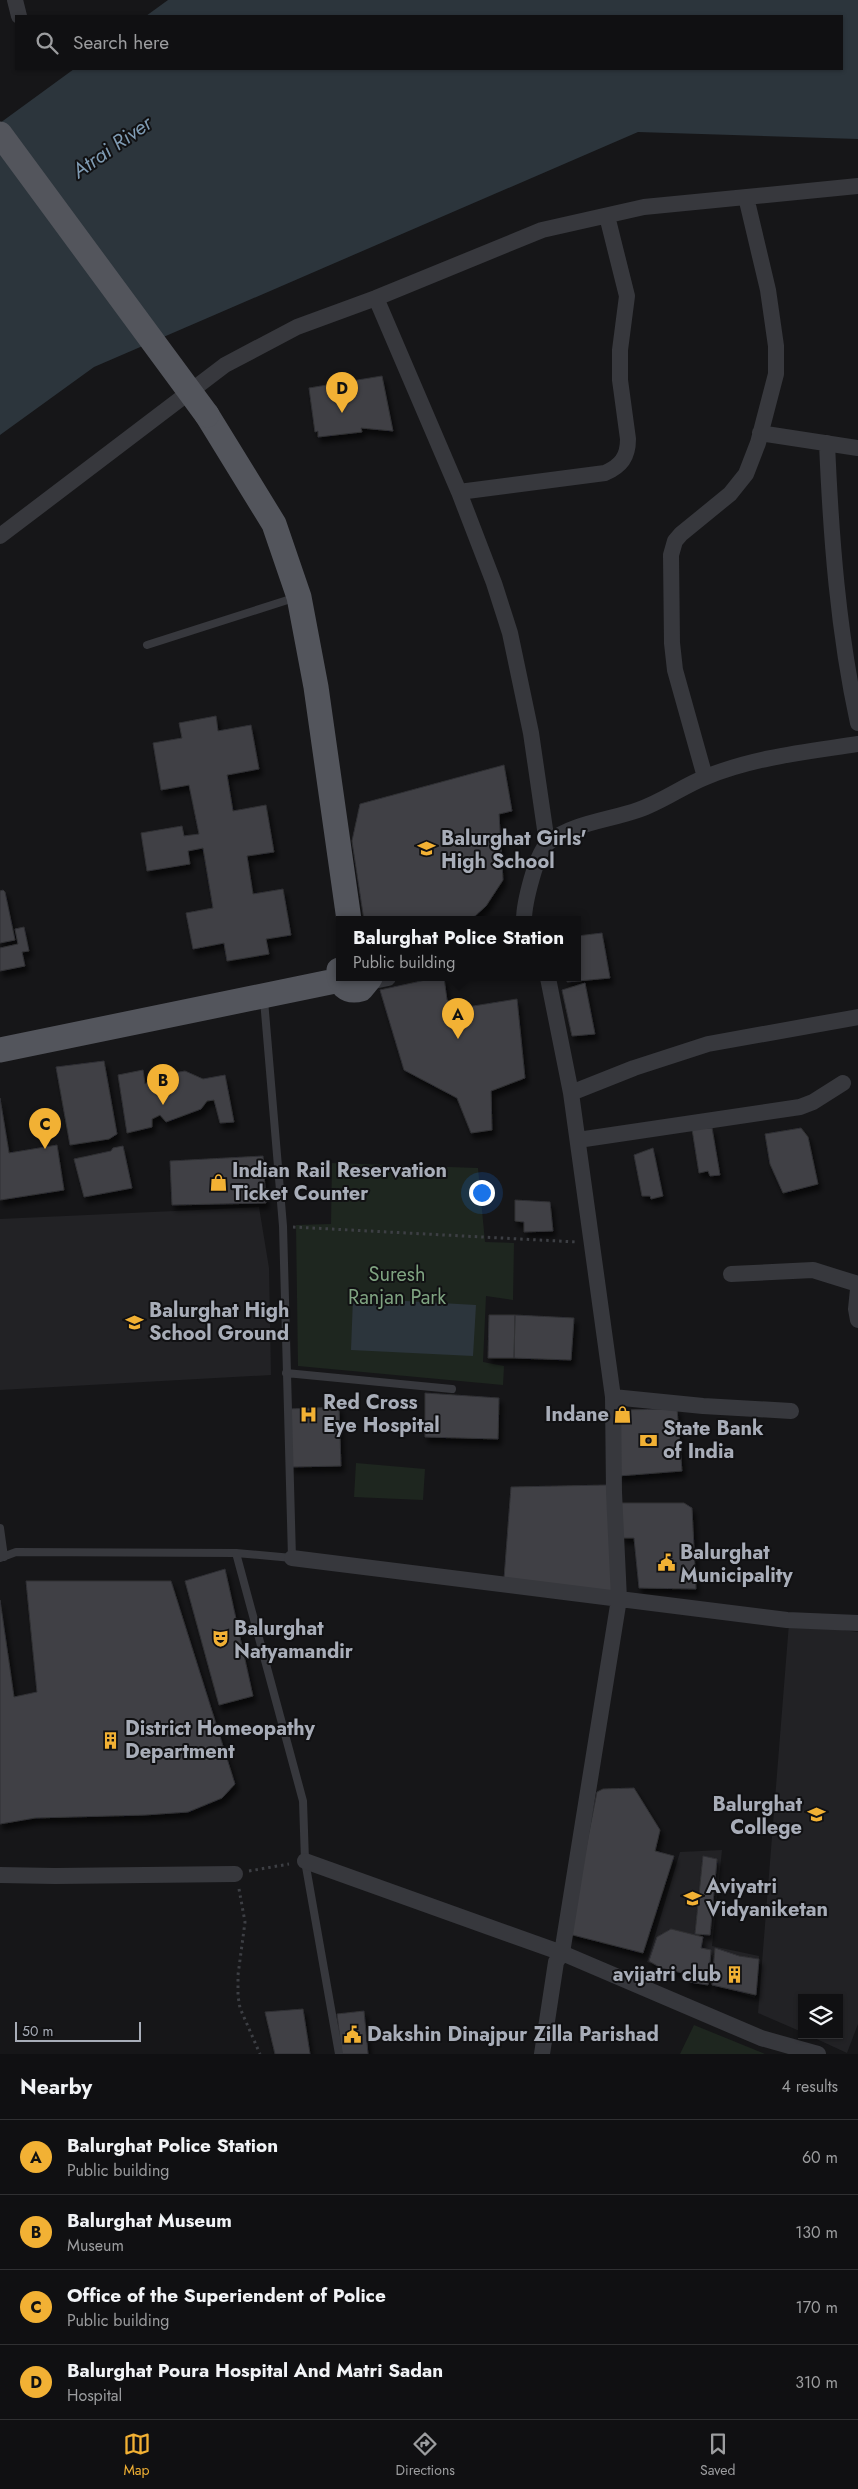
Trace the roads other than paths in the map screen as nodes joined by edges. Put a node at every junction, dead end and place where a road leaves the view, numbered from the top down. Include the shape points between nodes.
1 (15, 0) edge
2 (18, 15) edge
3 (0, 134) edge
4 (858, 186) edge
5 (746, 197) junction
6 (607, 216) junction
7 (376, 298) junction
8 (760, 434) junction
9 (827, 443) junction
10 (858, 448) edge
11 (459, 492) junction
12 (0, 536) edge
13 (298, 597) junction
14 (147, 645) dead end
15 (858, 723) edge
16 (858, 744) edge
17 (706, 777) junction
18 (547, 843) junction
19 (348, 916) edge
20 (525, 916) edge
21 (336, 976) edge
22 (343, 981) edge
23 (372, 981) edge
24 (549, 981) edge
25 (263, 996) junction
26 (858, 1017) edge
27 (0, 1050) edge
28 (843, 1083) dead end
29 (571, 1093) junction
30 (578, 1140) junction
31 (731, 1274) dead end
32 (858, 1284) edge
33 (858, 1289) edge
34 (858, 1320) edge
35 (286, 1372) junction
36 (452, 1389) dead end
37 (613, 1397) junction
38 (791, 1411) dead end
39 (0, 1528) edge
40 (236, 1553) junction
41 (2, 1558) edge
42 (292, 1558) junction
43 (619, 1599) junction
44 (858, 1623) edge
45 (305, 1861) junction
46 (235, 1874) road end
47 (0, 1875) edge
48 (562, 1952) junction
49 (339, 2054) edge
50 (542, 2054) edge
51 (818, 2054) edge

1 - 2 street
3 - 13 main road, bridge via 207,414 274,524
4 - 5 street
5 - 6 street via 644,207
5 - 8 street via 768,290 776,346 776,374
6 - 7 street via 542,230
6 - 11 street via 627,296 620,350 620,380 628,439 623,460 618,467 605,472
7 - 11 street
7 - 12 street via 296,327 226,365
8 - 9 street
8 - 17 street via 746,474 730,494 681,534 671,555 675,670
9 - 10 street
9 - 15 street via 832,547 847,670
11 - 18 street via 510,633 531,733
13 - 14 lane
13 - 19 main road via 316,687
16 - 17 street via 767,757
17 - 18 street via 640,810 564,833
18 - 20 street via 537,863
21 - 25 main road
22 - 23 main road via 346,988 356,990
24 - 29 street
25 - 27 main road
25 - 35 lane via 283,1226
26 - 29 street via 708,1044 658,1059
28 - 30 street via 800,1107
29 - 30 street
30 - 37 street
31 - 32 street via 812,1270
33 - 34 street
35 - 36 lane
35 - 42 lane
37 - 38 street
37 - 43 street
39 - 41 lane
40 - 41 lane via 16,1552
40 - 42 lane
40 - 45 lane via 303,1801
42 - 43 street
43 - 44 street via 787,1620
43 - 48 street
45 - 48 street
45 - 49 lane
46 - 47 street
48 - 50 street via 556,1962
48 - 51 street via 762,2038

